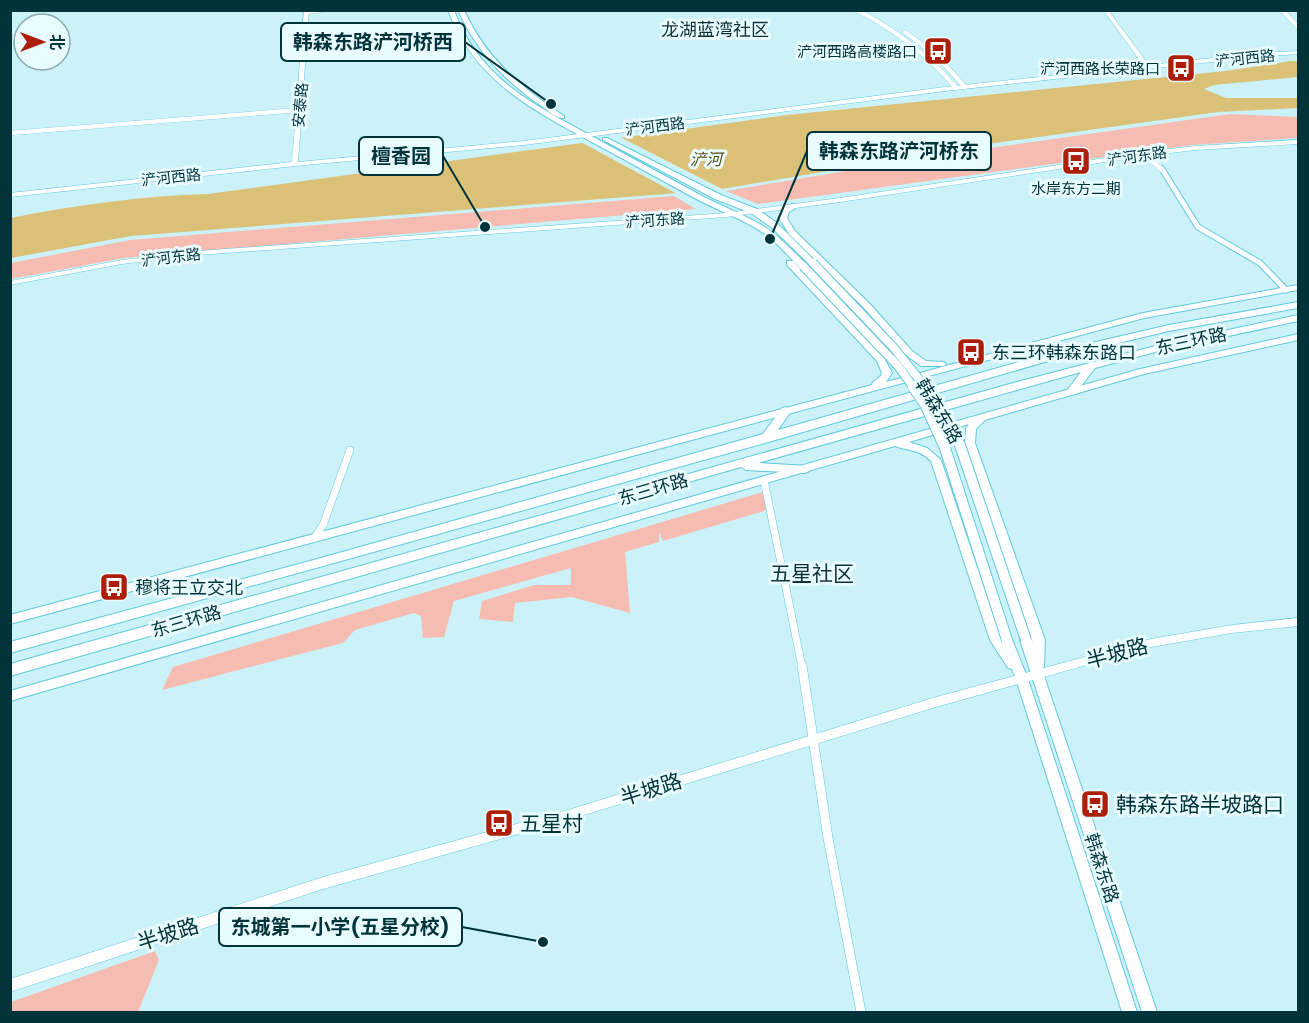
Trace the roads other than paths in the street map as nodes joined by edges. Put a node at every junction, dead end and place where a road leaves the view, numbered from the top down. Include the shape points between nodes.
1 (321, 10) edge
2 (451, 10) edge
3 (461, 10) edge
4 (857, 10) edge
5 (866, 10) edge
6 (1106, 10) edge
7 (1282, 10) edge
8 (307, 11) edge
9 (1299, 27) edge
10 (1299, 53) edge
11 (1148, 68) junction
12 (965, 87) junction
13 (956, 88) junction
14 (299, 110) junction
15 (10, 133) edge
16 (590, 136) junction
17 (1299, 142) edge
18 (1145, 154) junction
19 (295, 164) junction
20 (10, 195) edge
21 (795, 206) junction
22 (754, 212) junction
23 (730, 214) junction
24 (792, 232) junction
25 (794, 243) junction
26 (808, 249) junction
27 (808, 264) junction
28 (10, 283) edge
29 (1299, 288) edge
30 (1286, 290) junction
31 (1299, 305) edge
32 (1299, 318) edge
33 (1299, 337) edge
34 (1027, 347) junction
35 (1074, 350) junction
36 (969, 362) junction
37 (1093, 364) junction
38 (862, 390) junction
39 (1071, 392) junction
40 (786, 411) junction
41 (981, 417) junction
42 (765, 439) junction
43 (893, 444) junction
44 (350, 450) dead end
45 (735, 465) junction
46 (804, 469) junction
47 (764, 480) junction
48 (313, 541) junction
49 (10, 620) edge
50 (1299, 622) edge
51 (10, 648) edge
52 (10, 670) edge
53 (1037, 675) junction
54 (1022, 679) junction
55 (10, 696) edge
56 (815, 740) junction
57 (10, 986) edge
58 (861, 1012) edge
59 (1131, 1012) edge
60 (1150, 1012) edge

1 - 8 street
2 - 16 main road, 韩森东路 via 463,39 490,73 534,108
3 - 16 main road, 韩森东路 via 473,37 504,74
4 - 13 street via 918,48
5 - 12 street via 920,42
6 - 11 street
7 - 9 street
8 - 14 street, 安泰路
10 - 11 street, 浐河西路
11 - 12 street, 浐河西路
12 - 13 street, 浐河西路
13 - 16 street, 浐河西路
14 - 15 street
14 - 19 street, 安泰路
16 - 19 street, 浐河西路
16 - 22 main road, 韩森东路 via 604,139
16 - 23 main road, 韩森东路
17 - 18 street, 浐河东路
18 - 21 street, 浐河东路
18 - 30 street via 1173,184 1198,226 1260,263
19 - 20 street, 浐河西路
21 - 22 street, 浐河东路
21 - 24 main road via 783,218
22 - 23 street, 浐河东路
22 - 25 main road, 韩森东路
23 - 27 main road, 韩森东路 via 756,225
23 - 28 street, 浐河东路 via 207,252 122,262
23 - 38 main road via 770,241 882,360 886,367 884,379
24 - 25 street
24 - 26 main road
25 - 26 street
25 - 27 main road, 韩森东路
26 - 36 main road via 919,361 931,365
27 - 53 main road, 韩森东路, bridge via 892,345 925,383 947,418 960,445
27 - 54 main road, 韩森东路, bridge via 893,360 925,404 945,448
29 - 30 main road
30 - 34 main road via 1143,316
31 - 35 highway, 东三环路
32 - 37 highway, 东三环路
33 - 39 main road via 1143,371
34 - 35 highway
34 - 36 main road
35 - 42 highway, 东三环路
36 - 38 main road
37 - 39 highway
37 - 45 highway, 东三环路
38 - 40 main road
39 - 41 main road
40 - 42 highway
40 - 48 main road
41 - 43 main road
41 - 53 main road via 971,428 970,443 1039,640
42 - 51 highway, 东三环路
43 - 46 main road
43 - 54 main road via 917,447 936,460 996,640
44 - 48 street via 323,525
45 - 46 highway
45 - 52 highway, 东三环路
46 - 47 main road
47 - 55 main road
47 - 56 street via 795,622
48 - 49 main road
50 - 53 street, 半坡路 via 1151,644
53 - 54 street, 半坡路
53 - 60 main road, 韩森东路
54 - 56 street, 半坡路
54 - 59 main road, 韩森东路
56 - 57 street, 半坡路 via 323,883
56 - 58 street via 828,838

